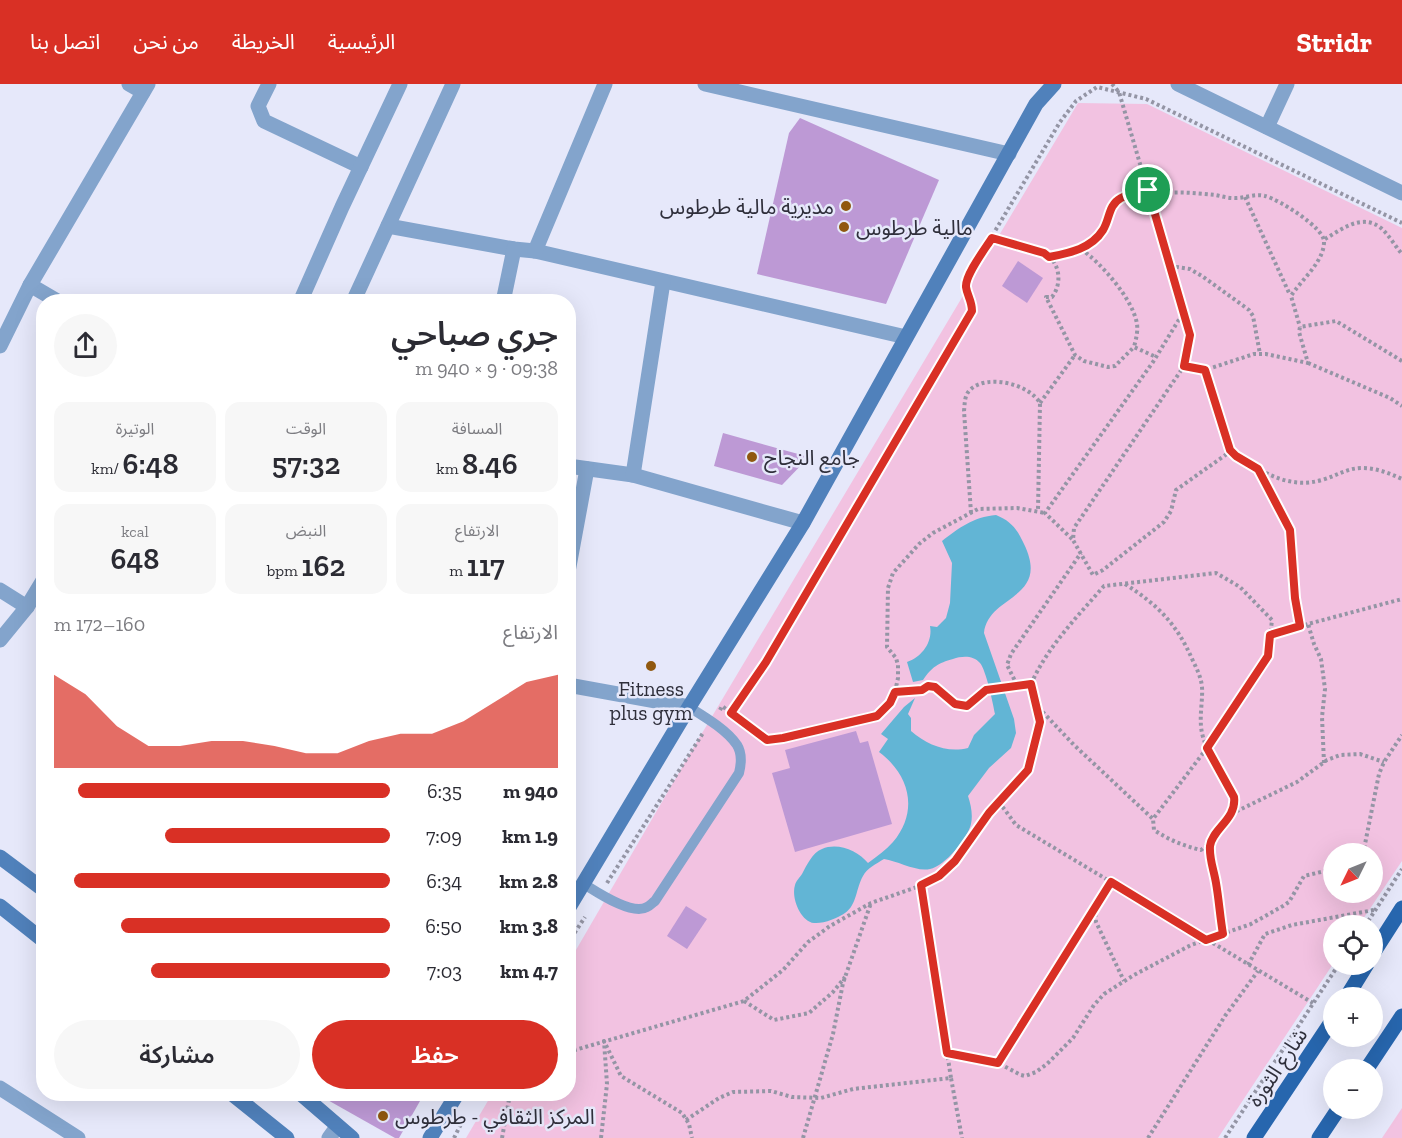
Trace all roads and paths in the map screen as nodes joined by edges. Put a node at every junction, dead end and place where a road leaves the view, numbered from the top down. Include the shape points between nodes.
1 (129, 84) edge
2 (269, 84) edge
3 (400, 84) edge
4 (453, 84) edge
5 (605, 84) edge
6 (705, 84) edge
7 (1039, 84) edge
8 (1054, 84) edge
9 (1112, 84) edge
10 (1178, 84) edge
11 (1287, 84) edge
12 (146, 88) edge
13 (1119, 92) junction
14 (1036, 104) junction
15 (1267, 127) junction
16 (1009, 154) junction
17 (361, 167) junction
18 (1148, 190) junction
19 (1402, 193) edge
20 (1151, 196) dead end
21 (1245, 197) junction
22 (1402, 223) edge
23 (388, 226) junction
24 (992, 238) junction
25 (1325, 239) junction
26 (514, 249) junction
27 (1081, 249) junction
28 (535, 251) junction
29 (1402, 254) edge
30 (1049, 257) junction
31 (1170, 266) junction
32 (663, 282) junction
33 (30, 285) junction
34 (45, 294) edge
35 (304, 294) edge
36 (357, 294) edge
37 (505, 294) edge
38 (1291, 296) junction
39 (1183, 313) junction
40 (1300, 327) junction
41 (906, 337) junction
42 (0, 346) edge
43 (1134, 347) junction
44 (1260, 354) junction
45 (1075, 355) junction
46 (1156, 357) junction
47 (1402, 361) edge
48 (1308, 363) junction
49 (1184, 366) junction
50 (1205, 370) junction
51 (1040, 403) junction
52 (1402, 406) edge
53 (1231, 452) junction
54 (576, 467) edge
55 (587, 468) junction
56 (1258, 469) junction
57 (633, 475) junction
58 (1402, 478) edge
59 (1038, 511) junction
60 (971, 513) junction
61 (1045, 513) junction
62 (803, 523) junction
63 (576, 528) edge
64 (1073, 540) junction
65 (1081, 553) junction
66 (1125, 584) junction
67 (0, 590) edge
68 (36, 592) edge
69 (1402, 601) edge
70 (27, 607) junction
71 (1308, 624) junction
72 (1300, 626) junction
73 (1270, 635) junction
74 (0, 640) edge
75 (1031, 684) junction
76 (1017, 685) junction
77 (576, 686) edge
78 (895, 692) junction
79 (1036, 705) junction
80 (689, 707) junction
81 (731, 713) junction
82 (712, 721) junction
83 (1402, 735) edge
84 (1207, 748) junction
85 (1384, 762) junction
86 (1324, 763) junction
87 (999, 802) junction
88 (1230, 814) junction
89 (1153, 819) junction
90 (1210, 843) junction
91 (1365, 843) edge
92 (0, 857) edge
93 (1402, 869) edge
94 (1323, 871) edge
95 (1111, 882) junction
96 (36, 884) edge
97 (584, 884) junction
98 (921, 885) junction
99 (600, 894) junction
100 (576, 896) edge
101 (871, 903) junction
102 (1098, 905) junction
103 (0, 906) edge
104 (1402, 908) edge
105 (1374, 910) junction
106 (1371, 915) edge
107 (576, 931) edge
108 (1223, 934) junction
109 (36, 935) edge
110 (1383, 938) edge
111 (1206, 940) junction
112 (1248, 965) junction
113 (1258, 971) junction
114 (849, 972) junction
115 (1332, 975) edge
116 (1124, 981) junction
117 (744, 1001) junction
118 (1313, 1003) junction
119 (1402, 1016) edge
120 (1323, 1034) edge
121 (604, 1041) junction
122 (576, 1050) edge
123 (947, 1053) junction
124 (1373, 1059) edge
125 (998, 1063) junction
126 (951, 1078) junction
127 (0, 1088) edge
128 (814, 1098) junction
129 (241, 1101) edge
130 (307, 1101) edge
131 (453, 1101) edge
132 (509, 1101) edge
133 (1332, 1119) edge
134 (687, 1120) junction
135 (333, 1132) edge
136 (78, 1138) edge
137 (287, 1138) edge
138 (352, 1138) edge
139 (430, 1138) edge
140 (502, 1138) edge
141 (601, 1138) edge
142 (693, 1138) edge
143 (803, 1138) edge
144 (962, 1138) edge
145 (1148, 1138) edge
146 (1225, 1138) edge
147 (1254, 1138) edge
148 (1319, 1138) edge

1 - 12 street
2 - 17 street via 258,106 264,121
3 - 17 street
4 - 23 street
5 - 28 street
6 - 16 street
7 - 14 main road
8 - 14 main road
9 - 13 path
10 - 15 street
11 - 15 street
12 - 33 street
13 - 18 path
13 - 22 path via 1146,99
13 - 24 path via 1097,87 1076,101
14 - 16 main road
15 - 19 street
16 - 41 main road
17 - 35 street
18 - 27 path via 1121,198 1112,206 1103,230
18 - 31 path
20 - 21 path via 1171,193
21 - 25 path via 1265,196 1281,202
21 - 38 path
23 - 26 street
23 - 36 street
24 - 30 path
24 - 81 path via 967,278 972,311 766,662
25 - 29 path via 1358,222 1369,223 1380,227
25 - 38 path via 1323,252
26 - 28 street
26 - 37 street
27 - 30 path
27 - 43 path via 1094,258 1127,300 1138,327
28 - 32 street
30 - 45 path via 1059,279 1052,297 1046,297
31 - 39 path
31 - 44 path via 1190,269 1249,310
32 - 41 street
32 - 57 street
33 - 34 street
33 - 42 street
38 - 40 path
39 - 46 path
39 - 49 path via 1190,335
40 - 47 path via 1336,321
40 - 48 path
41 - 62 main road
43 - 45 path via 1115,366 1108,367
43 - 46 path
44 - 48 path
44 - 50 path
45 - 51 path
46 - 61 path
48 - 52 path
49 - 50 path
49 - 64 path via 1074,528
50 - 53 path
51 - 59 path
51 - 60 path via 1018,385 997,383 983,383 965,396
53 - 56 path
53 - 65 path via 1182,484 1173,495 1171,511 1164,522 1103,570 1093,575
54 - 55 street
55 - 57 street
55 - 63 street
56 - 58 path via 1293,482 1322,480 1362,468
56 - 72 path via 1290,530
57 - 62 street
59 - 60 path via 996,508
59 - 61 path
60 - 78 path via 933,533 892,573 887,647 896,658
61 - 64 path
62 - 80 main road
64 - 65 path
65 - 76 path via 1011,654 1007,664
66 - 73 path via 1216,573 1240,587 1272,620
66 - 75 path via 1104,586 1059,637
66 - 84 path via 1151,601 1187,645 1202,685 1200,722
67 - 70 street
68 - 70 street
69 - 71 path
70 - 74 street
71 - 72 path
71 - 86 path via 1324,679
72 - 73 path
73 - 84 path via 1268,656
75 - 76 path
75 - 79 path
76 - 78 path via 986,690 967,706 955,704 935,687
77 - 80 street
78 - 81 path via 877,716 783,738 767,740
79 - 87 path via 1040,722 1028,770
79 - 89 path
80 - 82 lane
80 - 97 main road
81 - 82 path via 722,706
82 - 99 path
82 - 99 lane via 738,746 739,773 647,908 636,910
83 - 85 path
84 - 88 path via 1234,797
84 - 89 path
85 - 86 path via 1349,754
85 - 91 path
86 - 88 path via 1297,782
87 - 95 path via 1016,825
87 - 98 path via 955,861 939,876
88 - 90 path
89 - 90 path via 1154,830 1175,842 1201,850
90 - 108 path
92 - 96 main road
93 - 105 path
94 - 108 path via 1304,876 1289,902 1251,924
95 - 102 path
95 - 111 path
97 - 99 lane
97 - 100 main road
98 - 101 path
98 - 123 path
99 - 107 path
101 - 114 path
101 - 117 path via 808,942 783,970
102 - 116 path via 1096,922
102 - 125 path
103 - 109 main road
104 - 110 main road
105 - 106 path
105 - 112 path via 1265,934
108 - 111 path
111 - 112 path
111 - 116 path
112 - 113 path
113 - 118 path
113 - 145 path
114 - 117 path via 808,1013 774,1020
114 - 128 path
115 - 118 path
116 - 125 path via 1104,994 1073,1038 1036,1072 1025,1076
117 - 121 path
118 - 146 path
119 - 124 main road
120 - 147 main road, شارع الثورة
121 - 122 path
121 - 134 path via 621,1076 682,1113
121 - 141 path via 607,1084
123 - 125 path
123 - 126 path
126 - 128 path via 852,1089
126 - 144 path
127 - 136 street
128 - 134 path via 771,1091 733,1092
128 - 143 path
129 - 137 main road
130 - 135 main road
131 - 139 main road
132 - 140 path
133 - 148 main road
134 - 142 path
135 - 138 main road

